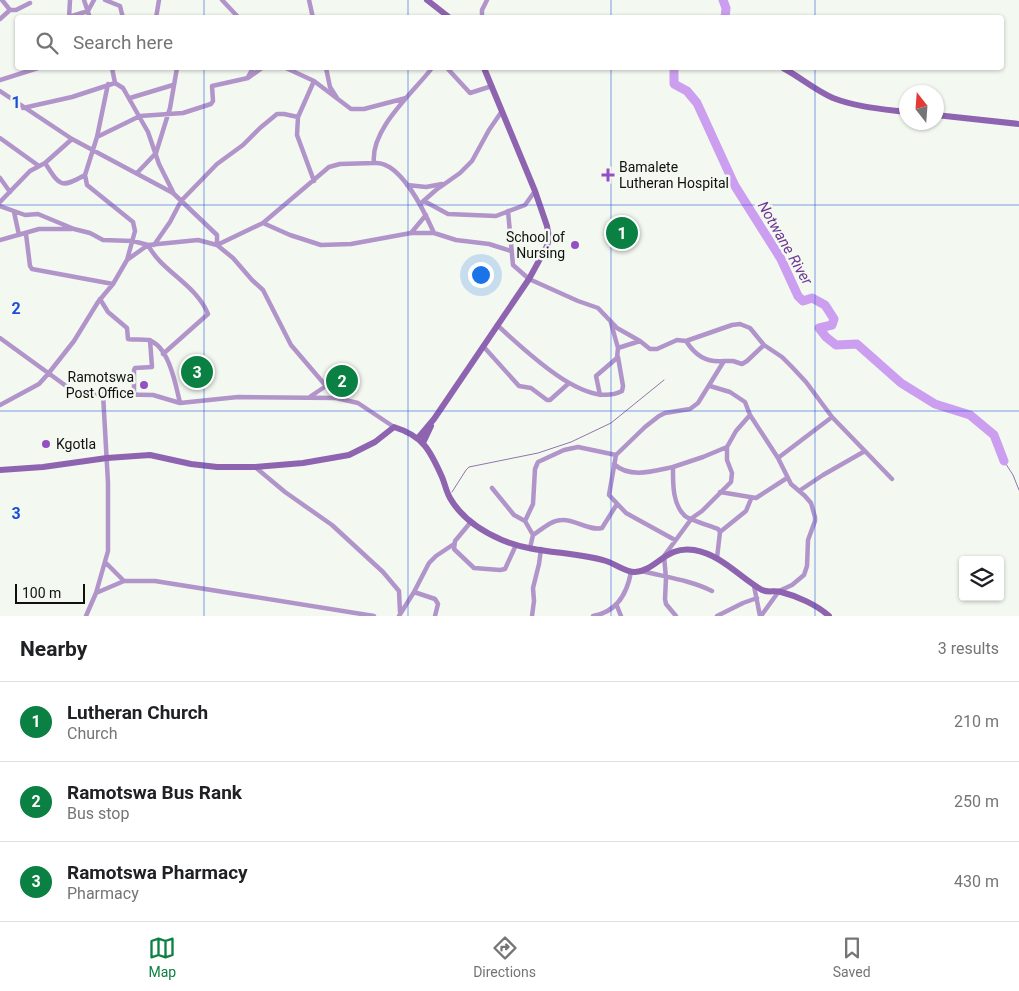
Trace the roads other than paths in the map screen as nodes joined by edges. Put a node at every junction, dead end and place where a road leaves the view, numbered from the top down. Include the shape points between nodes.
1 (2, 0) edge
2 (70, 0) edge
3 (84, 0) edge
4 (94, 0) edge
5 (105, 0) edge
6 (159, 0) edge
7 (222, 0) edge
8 (309, 0) edge
9 (428, 0) edge
10 (487, 0) edge
11 (30, 3) dead end
12 (10, 10) junction
13 (88, 11) junction
14 (69, 15) edge
15 (75, 15) edge
16 (89, 15) edge
17 (122, 15) edge
18 (156, 15) edge
19 (236, 15) edge
20 (312, 15) edge
21 (446, 15) edge
22 (482, 15) edge
23 (0, 19) edge
24 (32, 70) edge
25 (112, 70) edge
26 (177, 70) edge
27 (252, 70) edge
28 (259, 70) edge
29 (290, 70) edge
30 (326, 70) edge
31 (430, 70) edge
32 (449, 70) edge
33 (485, 70) edge
34 (786, 70) edge
35 (248, 78) junction
36 (0, 80) edge
37 (314, 81) junction
38 (115, 83) junction
39 (108, 84) junction
40 (173, 85) junction
41 (492, 86) junction
42 (0, 91) edge
43 (130, 98) junction
44 (406, 98) junction
45 (339, 102) junction
46 (23, 108) junction
47 (899, 111) edge
48 (502, 112) junction
49 (168, 115) junction
50 (140, 116) junction
51 (944, 116) edge
52 (298, 117) junction
53 (1019, 124) edge
54 (97, 137) junction
55 (0, 138) edge
56 (72, 139) junction
57 (92, 150) junction
58 (156, 152) junction
59 (45, 163) junction
60 (374, 163) junction
61 (39, 166) junction
62 (137, 173) junction
63 (85, 175) junction
64 (0, 178) edge
65 (314, 181) junction
66 (446, 183) junction
67 (407, 185) junction
68 (535, 191) junction
69 (10, 192) junction
70 (173, 193) junction
71 (181, 201) junction
72 (0, 202) edge
73 (422, 202) junction
74 (0, 206) edge
75 (508, 211) junction
76 (14, 212) junction
77 (426, 215) junction
78 (263, 223) junction
79 (74, 229) junction
80 (411, 232) junction
81 (434, 233) junction
82 (26, 234) junction
83 (19, 236) junction
84 (0, 240) edge
85 (133, 241) junction
86 (148, 245) junction
87 (154, 245) junction
88 (217, 245) junction
89 (511, 251) junction
90 (128, 260) junction
91 (529, 279) junction
92 (113, 284) junction
93 (100, 299) junction
94 (611, 323) junction
95 (497, 326) junction
96 (0, 338) edge
97 (150, 340) junction
98 (640, 341) junction
99 (686, 341) junction
100 (764, 345) junction
101 (483, 346) junction
102 (618, 348) junction
103 (164, 354) junction
104 (618, 356) junction
105 (724, 361) junction
106 (48, 374) junction
107 (568, 384) junction
108 (710, 386) junction
109 (103, 394) junction
110 (134, 395) junction
111 (600, 395) junction
112 (311, 396) junction
113 (180, 403) junction
114 (0, 405) edge
115 (750, 415) junction
116 (832, 417) junction
117 (432, 421) junction
118 (394, 427) junction
119 (408, 432) junction
120 (418, 438) junction
121 (423, 444) junction
122 (727, 447) junction
123 (865, 451) junction
124 (616, 454) junction
125 (107, 458) junction
126 (778, 458) junction
127 (614, 464) junction
128 (255, 467) junction
129 (673, 467) junction
130 (0, 470) edge
131 (787, 478) junction
132 (892, 479) dead end
133 (492, 488) dead end
134 (799, 491) junction
135 (720, 492) junction
136 (751, 499) junction
137 (616, 504) junction
138 (692, 518) junction
139 (526, 521) junction
140 (470, 523) junction
141 (720, 532) junction
142 (533, 535) junction
143 (675, 540) junction
144 (454, 544) junction
145 (516, 546) junction
146 (530, 548) junction
147 (541, 549) junction
148 (664, 556) junction
149 (717, 558) junction
150 (106, 563) junction
151 (640, 571) junction
152 (631, 572) junction
153 (666, 578) junction
154 (124, 581) junction
155 (754, 585) junction
156 (712, 591) dead end
157 (779, 591) junction
158 (414, 592) junction
159 (96, 593) junction
160 (757, 598) junction
161 (617, 606) junction
162 (400, 614) edge
163 (86, 616) edge
164 (374, 616) edge
165 (435, 616) edge
166 (532, 616) edge
167 (594, 616) edge
168 (621, 616) edge
169 (676, 616) edge
170 (717, 616) edge
171 (760, 616) edge
172 (829, 616) edge

1 - 12 street
2 - 14 street
3 - 13 street
4 - 13 street
5 - 17 street via 120,6
6 - 18 street
7 - 19 street
8 - 20 street
9 - 21 street
10 - 22 street
11 - 12 street
12 - 23 street
13 - 15 street
13 - 16 street
24 - 36 street
25 - 38 street
26 - 40 street
27 - 35 street
28 - 35 street
29 - 37 street
30 - 45 street via 330,87
31 - 44 street
32 - 41 street via 470,93
33 - 41 street
34 - 47 street via 834,98
35 - 49 street via 212,86 211,104 183,114
37 - 45 street
37 - 52 street
38 - 39 street
38 - 43 street
39 - 46 street via 72,97
39 - 54 street
40 - 43 street
40 - 49 street
41 - 48 street
42 - 46 street
43 - 50 street
44 - 45 street via 364,109 351,109
44 - 60 street via 378,140
46 - 56 street
48 - 66 street via 472,161
48 - 68 street
49 - 50 street
49 - 58 street
50 - 54 street
50 - 58 street
51 - 53 street
52 - 65 street via 297,135
52 - 71 street via 277,114 217,164
54 - 57 street
55 - 61 street
56 - 57 street
56 - 59 street
57 - 62 street
57 - 63 street
58 - 62 street
58 - 70 street
59 - 61 street
59 - 63 street via 62,184 69,184
60 - 65 street via 329,167
60 - 67 street via 386,165
61 - 69 street
62 - 70 street
63 - 85 street via 87,185 133,222
64 - 69 street
65 - 78 street
66 - 67 street via 426,187
66 - 73 street
67 - 73 street
68 - 75 street via 525,205
68 - 91 street via 549,238 548,246
69 - 72 street
70 - 71 street
71 - 87 street
71 - 88 street via 217,235
73 - 75 street via 448,214 496,216
73 - 77 street
74 - 76 street
75 - 89 street
76 - 79 street via 38,214
76 - 83 street
77 - 80 street
77 - 81 street
78 - 80 street via 322,245 351,244
78 - 88 street
79 - 82 street via 39,229
79 - 85 street via 103,240
80 - 81 street
81 - 89 street
82 - 83 street
82 - 92 street via 32,269
83 - 84 street
85 - 86 street
85 - 90 street
86 - 87 street
86 - 90 street
86 - 103 street via 153,255 197,294 208,314
87 - 88 street via 198,240
88 - 112 street via 263,290 291,345 326,386
89 - 91 street via 513,265
90 - 92 street
91 - 94 street via 598,308
91 - 95 street
92 - 93 street
93 - 97 street via 108,312 127,328 128,339
93 - 106 street via 74,341
94 - 98 street
94 - 102 street
95 - 101 street
95 - 107 street
96 - 106 street
97 - 103 street
97 - 110 street via 152,367 135,368
98 - 99 street via 650,349 677,340
98 - 102 street
99 - 100 street via 740,324 750,328
99 - 105 street via 699,356 713,362
100 - 105 street via 742,364
100 - 116 street via 792,367
101 - 107 street via 519,386 531,388 547,400
101 - 117 street
102 - 104 street
103 - 113 street
104 - 111 street via 596,376
104 - 111 street via 622,391
105 - 108 street
106 - 109 street via 73,391
106 - 114 street via 39,384
107 - 111 street
108 - 115 street via 739,396
108 - 124 street via 690,409 659,416
109 - 110 street
109 - 125 street
110 - 113 street via 153,395
112 - 113 street via 238,397
112 - 118 street via 358,403
115 - 122 street
115 - 126 street
116 - 123 street
116 - 126 street
117 - 119 street via 425,427
117 - 120 street
117 - 121 street
118 - 119 street
118 - 128 street via 375,442 349,455
119 - 120 street
120 - 121 street
121 - 140 street via 442,477 449,497
122 - 129 street
122 - 135 street via 732,477
123 - 132 street
123 - 134 street
124 - 127 street
124 - 139 street via 578,447 538,462 533,504
125 - 128 street via 150,455 217,467
125 - 130 street
125 - 150 street via 109,526
126 - 131 street
127 - 129 street via 619,469 646,473
127 - 137 street via 609,493
128 - 162 street via 332,526 383,572 399,591
129 - 138 street via 677,502 684,515
131 - 134 street
131 - 136 street
133 - 139 street via 514,515
134 - 157 street via 811,504 816,521 808,540 807,566 799,580
135 - 136 street
135 - 138 street
136 - 141 street via 746,510
137 - 142 street via 599,529 563,520 551,523
137 - 143 street
138 - 141 street
138 - 143 street
139 - 142 street
140 - 144 street
140 - 145 street
141 - 149 street
142 - 146 street
143 - 148 street
144 - 145 street via 454,549 474,568 500,570 506,568
144 - 158 street via 432,559
145 - 146 street
146 - 147 street
147 - 152 street via 609,562
147 - 166 street via 533,588
148 - 149 street via 690,550
148 - 151 street
148 - 153 street
149 - 155 street
150 - 154 street
150 - 159 street
151 - 152 street
151 - 153 street
152 - 161 street via 626,591
153 - 156 street via 701,585
153 - 169 street via 666,604
154 - 159 street
154 - 164 street via 155,581
155 - 157 street via 768,592
155 - 160 street
157 - 171 street
157 - 172 street via 811,604
158 - 162 street
158 - 165 street via 435,599 438,604
159 - 163 street
160 - 170 street
160 - 171 street
161 - 167 street
161 - 168 street

